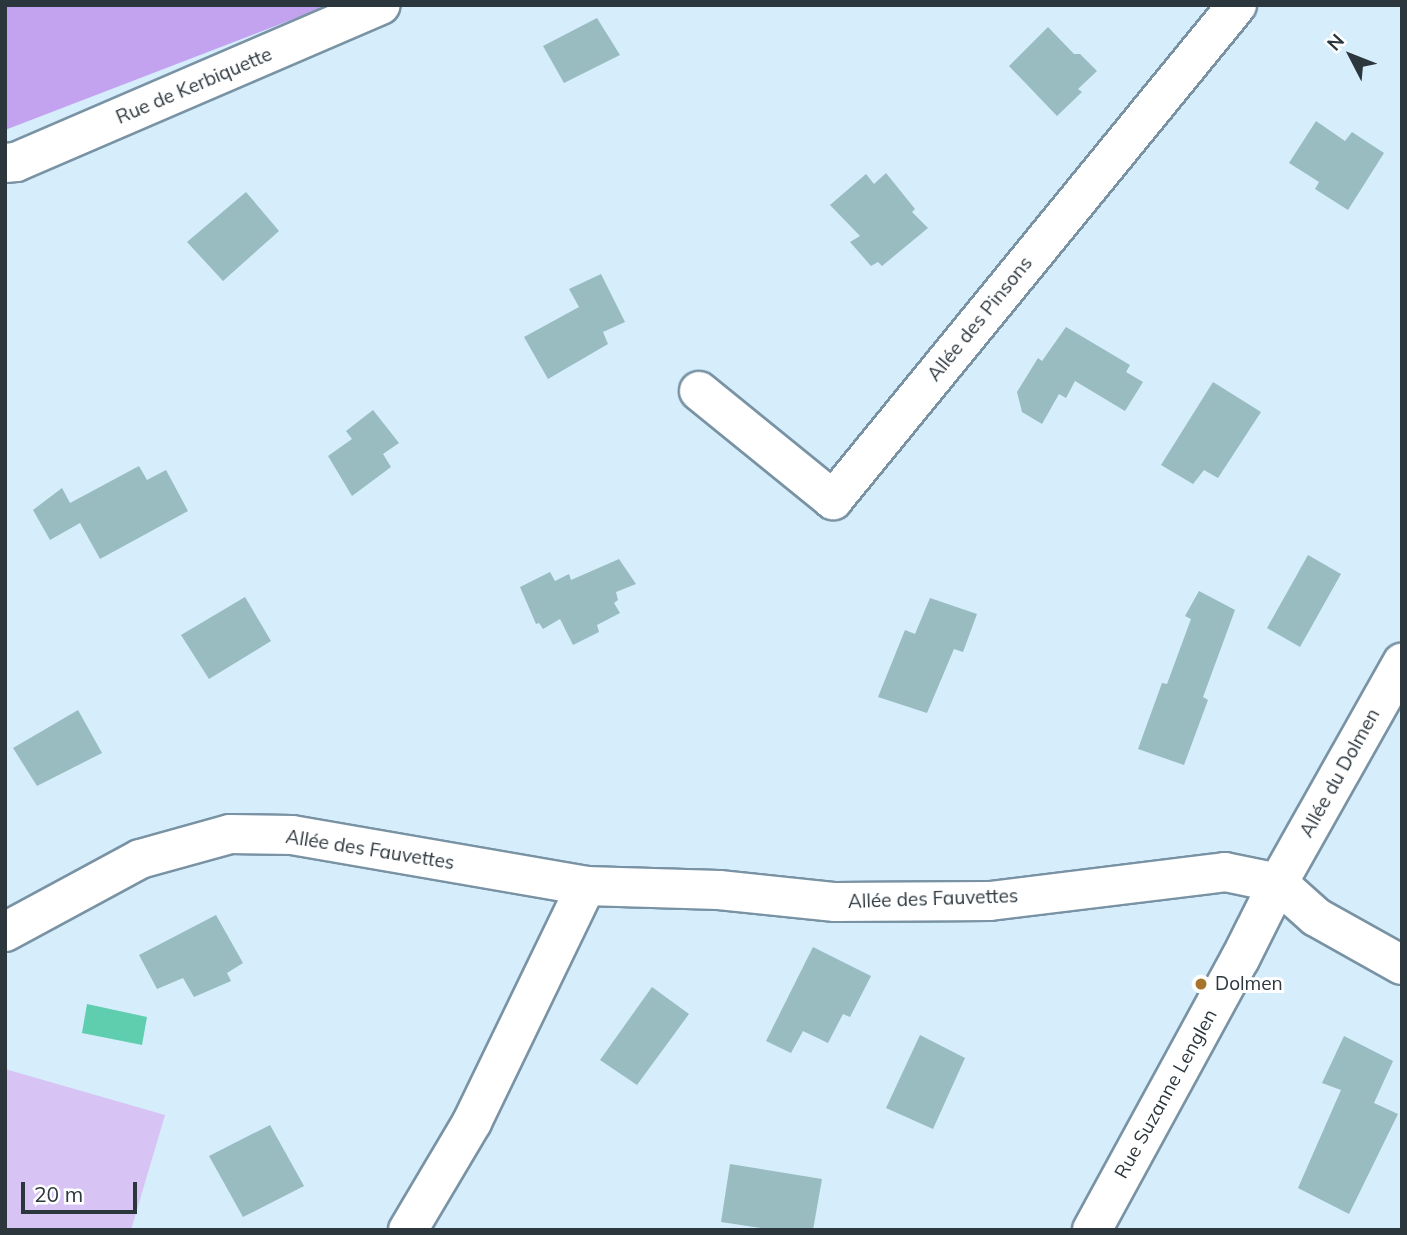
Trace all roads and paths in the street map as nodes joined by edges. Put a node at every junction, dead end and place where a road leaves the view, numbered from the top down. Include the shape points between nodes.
1 (381, 5) edge
2 (1237, 5) edge
3 (5, 163) edge
4 (699, 391) dead end
5 (1402, 663) edge
6 (1279, 883) junction
7 (586, 886) junction
8 (5, 932) edge
9 (1402, 965) edge
10 (408, 1230) edge
11 (1091, 1230) edge

1 - 3 street, Rue de Kerbiquette
2 - 4 street, Allée des Pinsons via 833,500
5 - 6 street, Allée du Dolmen
6 - 7 street, Allée des Fauvettes via 1226,872 990,901 848,902 719,890
6 - 9 street via 1317,917
6 - 11 street, Rue Suzanne Lenglen
7 - 8 street, Allée des Fauvettes via 292,835 230,834 140,859
7 - 10 street via 472,1122

